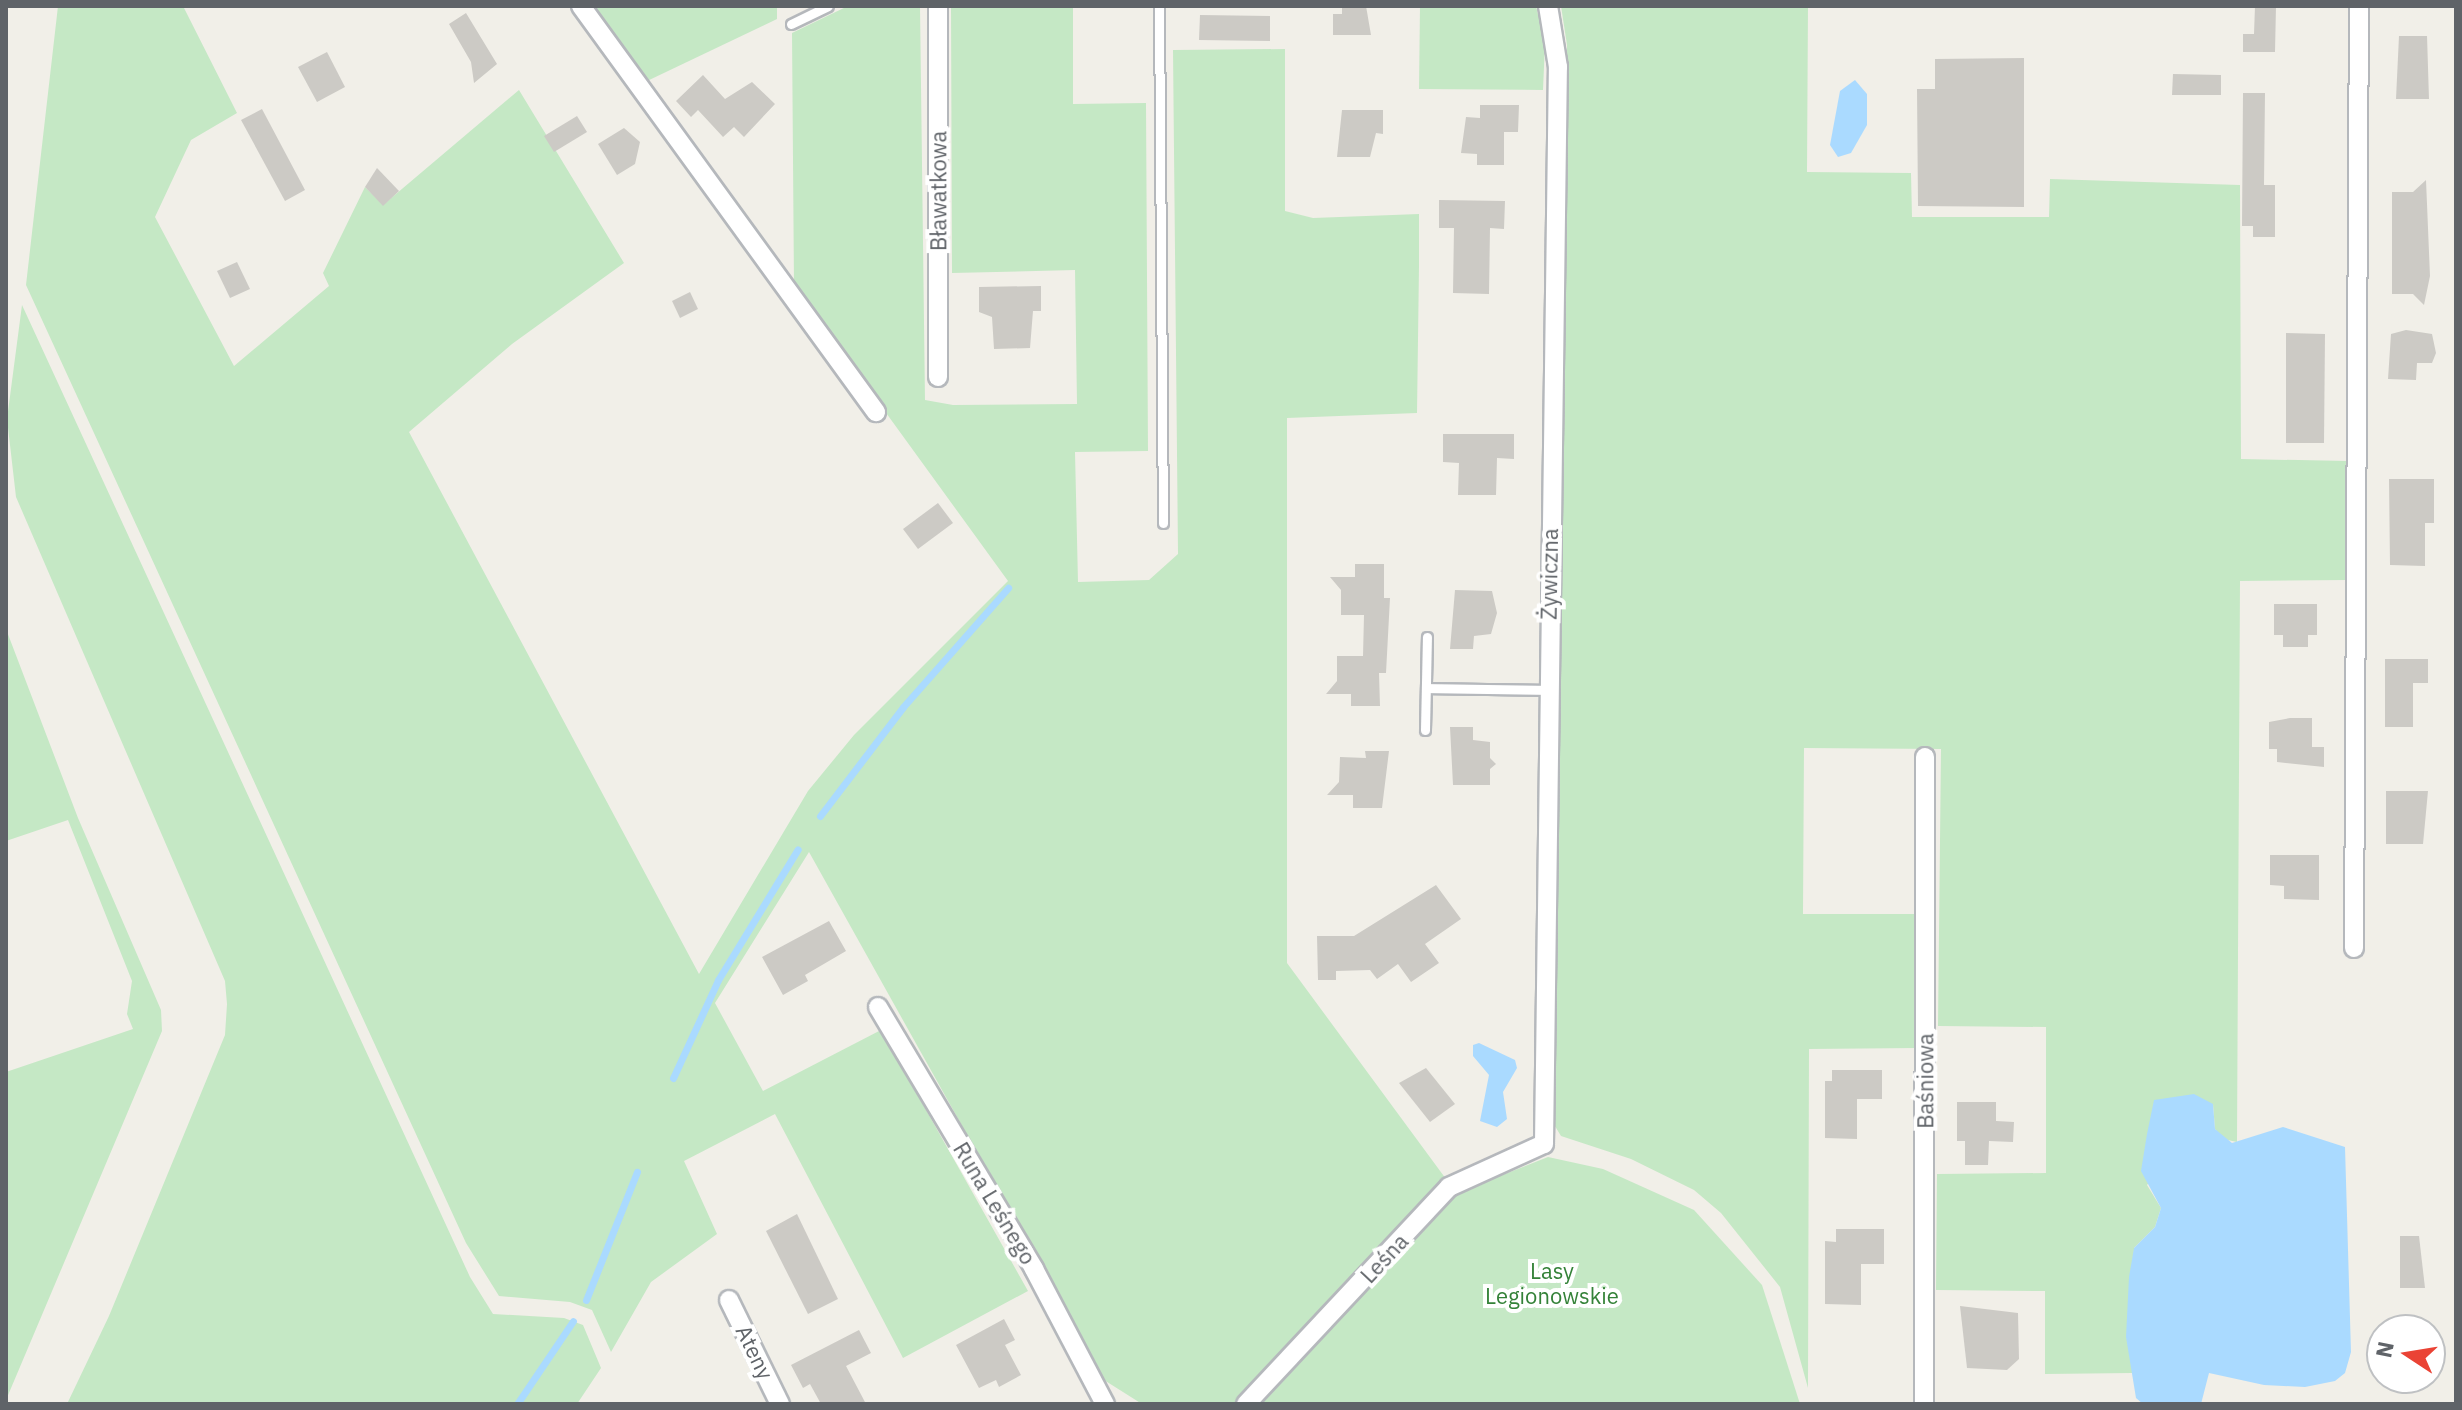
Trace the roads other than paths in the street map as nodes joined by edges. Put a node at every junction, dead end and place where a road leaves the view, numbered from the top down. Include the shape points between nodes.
1 (581, 6) edge
2 (828, 6) edge
3 (938, 6) edge
4 (1159, 6) edge
5 (1548, 6) edge
6 (2359, 6) edge
7 (791, 24) dead end
8 (938, 377) dead end
9 (876, 412) dead end
10 (1163, 523) dead end
11 (1427, 637) dead end
12 (1426, 688) junction
13 (1548, 690) junction
14 (1425, 730) dead end
15 (1925, 757) dead end
16 (2354, 948) dead end
17 (878, 1007) dead end
18 (1544, 1144) joint
19 (729, 1300) dead end
20 (780, 1404) edge
21 (1105, 1404) edge
22 (1246, 1404) edge
23 (1924, 1404) edge

1 - 9 street
2 - 7 lane
3 - 8 street, Bławatkowa
4 - 10 lane
5 - 13 street, Żywiczna via 1558,67
6 - 16 street
11 - 12 lane
12 - 13 lane
12 - 14 lane
13 - 18 street, Żywiczna
15 - 23 street, Baśniowa
17 - 21 street, Runa Leśnego via 1034,1269
18 - 22 street, Leśna via 1449,1187
19 - 20 street, Ateny

